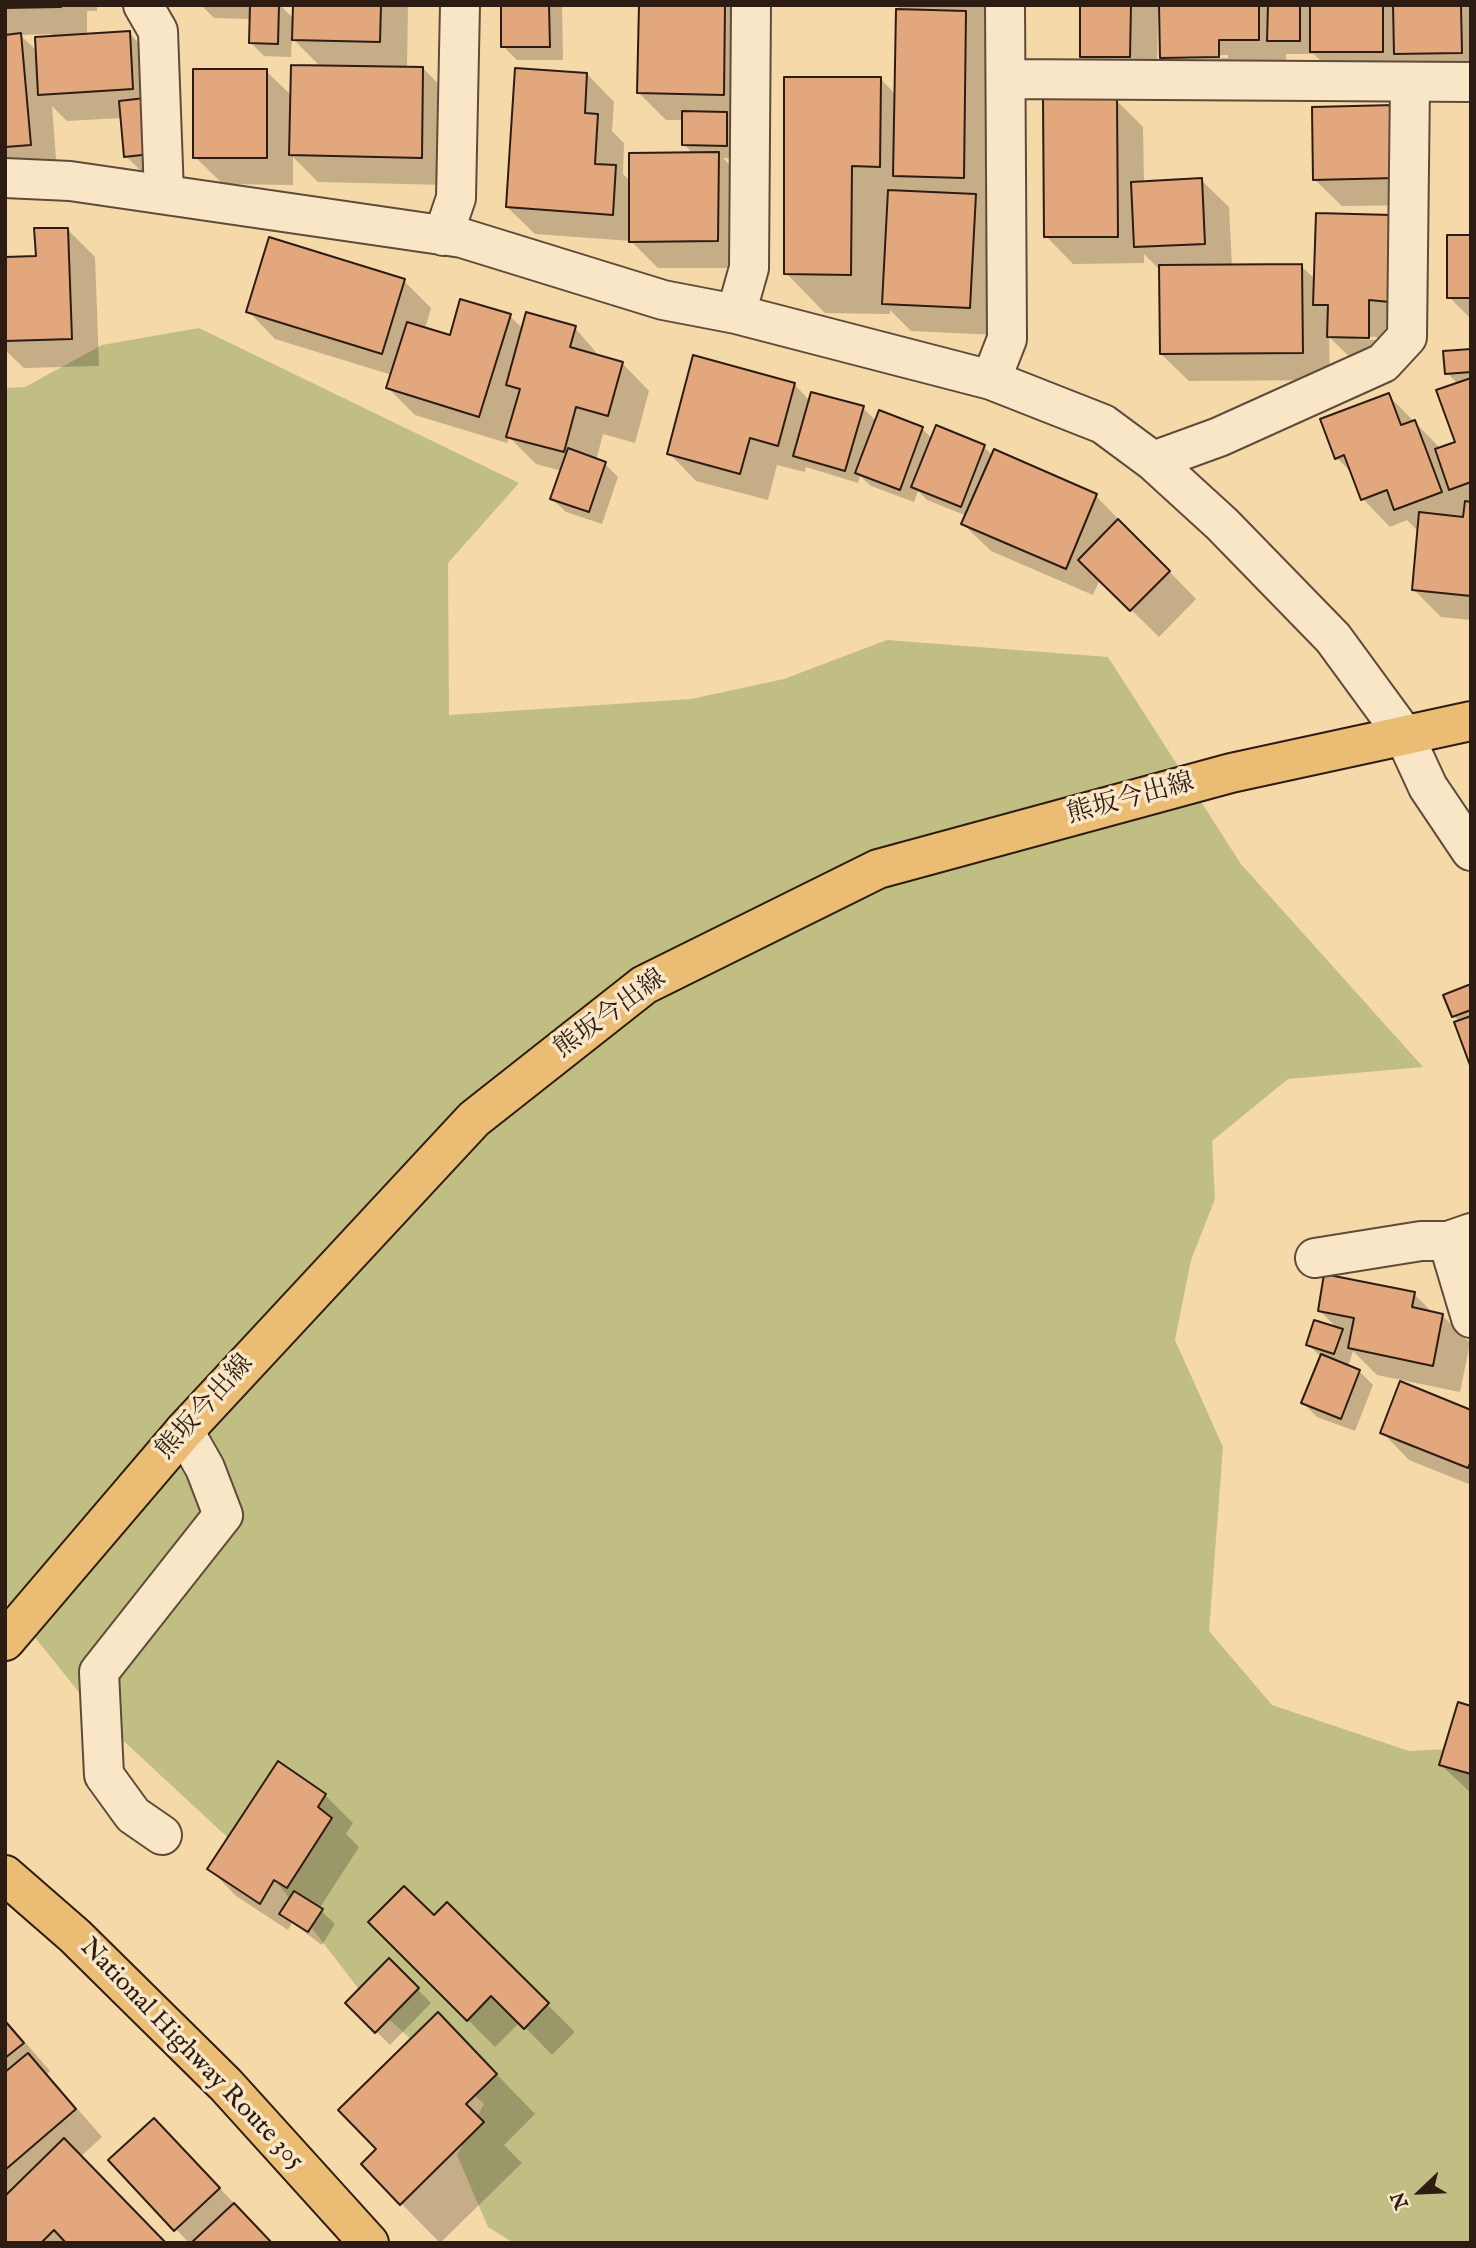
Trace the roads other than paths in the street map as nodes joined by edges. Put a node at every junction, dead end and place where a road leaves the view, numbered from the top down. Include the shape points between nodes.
1 (143, 5) edge
2 (460, 5) edge
3 (751, 5) edge
4 (1005, 5) edge
5 (1006, 79) junction
6 (1471, 82) edge
7 (1410, 83) junction
8 (5, 178) edge
9 (164, 194) junction
10 (443, 236) junction
11 (736, 314) junction
12 (991, 380) junction
13 (1153, 461) junction
14 (1471, 721) edge
15 (1404, 736) junction
16 (1471, 851) edge
17 (1460, 1237) edge
18 (1315, 1258) dead end
19 (1471, 1318) edge
20 (184, 1431) junction
21 (5, 1641) edge
22 (162, 1835) dead end
23 (5, 1875) edge
24 (369, 2243) edge

1 - 9 street via 158,31
2 - 10 street via 456,198
3 - 11 street via 748,268
4 - 5 street
5 - 7 street
5 - 12 street via 1007,339
6 - 7 street
7 - 13 street via 1407,337 1384,363 1219,437
8 - 9 street via 70,181
9 - 10 street
10 - 11 street via 663,300
11 - 12 street
12 - 13 street via 1103,424
13 - 15 street via 1333,638
14 - 15 main road, 熊坂今出線
15 - 16 street via 1428,787
15 - 20 main road, 熊坂今出線 via 1231,773 878,869 644,985 474,1119
17 - 18 street
17 - 19 street
20 - 21 main road, 熊坂今出線
20 - 22 street via 223,1515 99,1672 104,1775 133,1815
23 - 24 main road, National Highway Route 305 via 75,1936 226,2085

